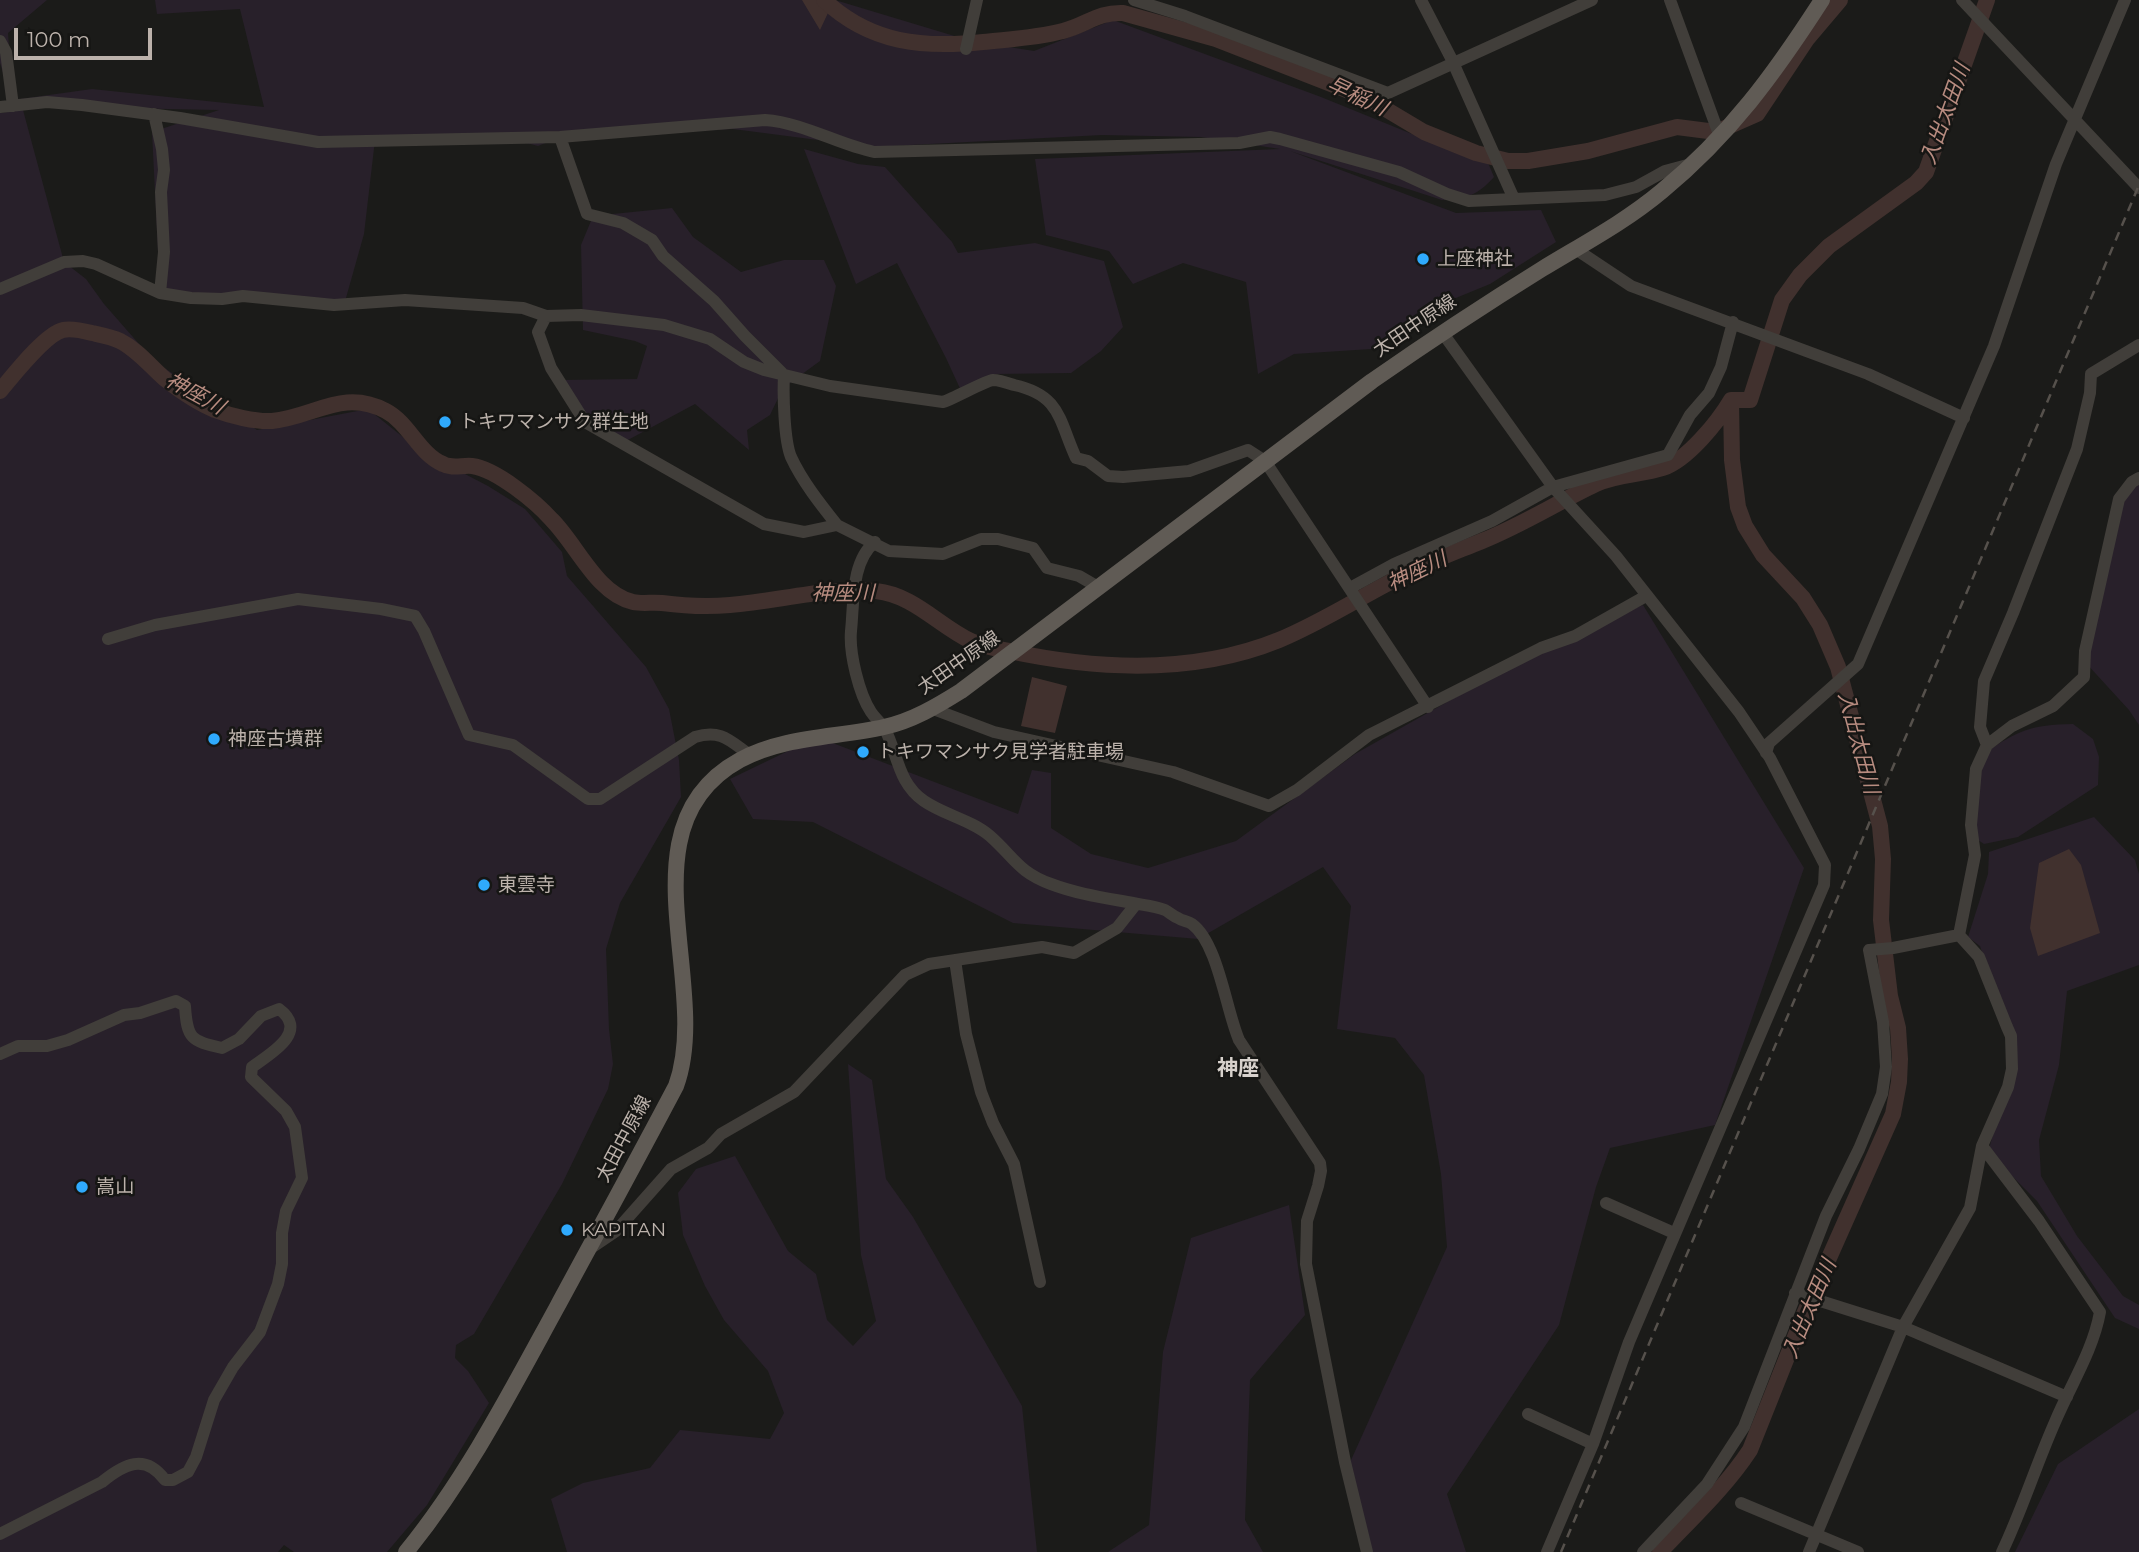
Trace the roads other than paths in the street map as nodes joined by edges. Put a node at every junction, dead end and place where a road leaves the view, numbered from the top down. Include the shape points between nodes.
1 (977, 0) edge
2 (1134, 0) edge
3 (1421, 0) edge
4 (1592, 0) edge
5 (1670, 0) edge
6 (1822, 0) edge
7 (2126, 0) edge
8 (1965, 3) edge
9 (0, 41) edge
10 (965, 49) dead end
11 (1453, 62) junction
12 (7, 107) edge
13 (154, 114) junction
14 (2074, 120) junction
15 (560, 137) junction
16 (1720, 137) junction
17 (1691, 164) junction
18 (2139, 188) edge
19 (1514, 199) junction
20 (1577, 250) junction
21 (0, 289) edge
22 (160, 293) junction
23 (546, 316) junction
24 (1733, 323) junction
25 (1442, 332) junction
26 (2139, 345) edge
27 (784, 375) junction
28 (1964, 418) junction
29 (1265, 461) junction
30 (2139, 478) edge
31 (1553, 487) junction
32 (837, 525) junction
33 (875, 542) junction
34 (1098, 587) junction
35 (1350, 588) junction
36 (1646, 596) junction
37 (107, 639) dead end
38 (1428, 706) junction
39 (933, 709) junction
40 (884, 727) junction
41 (1987, 745) junction
42 (1766, 753) junction
43 (750, 755) junction
44 (1136, 904) junction
45 (1959, 935) junction
46 (955, 960) junction
47 (0, 1054) edge
48 (1982, 1146) junction
49 (1606, 1203) dead end
50 (1674, 1233) junction
51 (588, 1251) junction
52 (1040, 1282) dead end
53 (1795, 1293) junction
54 (1903, 1327) junction
55 (2067, 1397) junction
56 (1528, 1414) dead end
57 (1593, 1444) junction
58 (1741, 1503) dead end
59 (0, 1534) edge
60 (1815, 1535) junction
61 (406, 1552) edge
62 (1367, 1552) edge
63 (1547, 1552) edge
64 (1643, 1552) edge
65 (1808, 1552) edge
66 (1858, 1552) edge
67 (2002, 1552) edge

1 - 10 street
2 - 11 street via 1388,93
3 - 11 street
4 - 11 street
5 - 16 street
6 - 16 main road, 太田中原線 via 1779,66
7 - 14 street
8 - 14 street
9 - 12 street via 6,52
11 - 19 street
12 - 13 street via 47,102
13 - 15 street via 318,142
13 - 22 street via 164,170
14 - 18 street
14 - 28 street
15 - 19 street via 765,120 785,121 874,152 1239,142 1270,137 1399,172 1469,201
15 - 27 street via 587,214 623,223 652,240
16 - 17 main road, 太田中原線
17 - 19 street via 1605,195
17 - 20 main road, 太田中原線 via 1629,217
20 - 24 street via 1631,286
20 - 25 main road, 太田中原線
21 - 22 street via 64,262 83,261
22 - 23 street via 334,305 405,300 523,308
23 - 27 street via 580,315 674,327 710,338 744,362
23 - 32 street via 538,332 542,344 551,368 585,422 764,524 804,532
24 - 28 street via 1868,374
24 - 31 street via 1709,393 1690,415 1668,455
25 - 29 main road, 太田中原線
25 - 31 street
26 - 41 street via 2091,374 2077,449 1984,681 1980,727
27 - 29 street via 928,401 958,397 992,380 1033,390 1058,410 1076,458 1088,460 1108,476 1189,471 1248,450
27 - 32 street via 790,455
28 - 42 street via 1858,664 1769,743
29 - 34 main road, 太田中原線
29 - 35 street
30 - 41 street via 2119,499 2085,651 2084,677 2053,706 2012,726
31 - 35 street
31 - 36 street
32 - 33 street
33 - 34 street via 889,551 943,554 981,539 998,540 1033,548 1047,568 1079,576
33 - 40 street via 860,562 850,639 857,678 870,711
34 - 39 main road, 太田中原線
35 - 38 street
36 - 38 street via 1575,636 1541,648
36 - 42 street
37 - 43 street via 155,625 298,599 381,609 415,616 469,734 513,746 588,799 600,799 707,733 721,735
38 - 39 street via 1368,735 1269,806 1172,772 994,732
39 - 40 main road, 太田中原線
40 - 43 main road, 太田中原線 via 777,744
40 - 44 street via 902,778 925,802 988,833 1029,874 1052,885
41 - 45 street via 1976,769 1971,825 1975,855
42 - 50 street via 1825,865 1824,885
43 - 51 main road, 太田中原線 via 716,776 687,817 677,852 676,893 686,1023 682,1070
44 - 46 street via 1117,928 1074,953 1042,947
44 - 62 street via 1164,909 1191,922 1199,932 1212,953 1239,1040 1320,1163 1307,1221 1306,1264
45 - 48 street via 1979,957 2011,1036 2008,1087
45 - 53 street via 1869,950 1883,1022 1886,1067 1882,1094
46 - 51 street via 929,964 898,980 794,1092 671,1169 616,1231
46 - 52 street via 966,1034 981,1092 1014,1164
47 - 59 street via 18,1046 68,1041 124,1015 176,1001 185,1006 191,1037 222,1048 239,1039 261,1016 279,1009 291,1024 289,1035 252,1067 251,1077 295,1126 302,1178 286,1211 278,1284 260,1332 214,1400 188,1472 165,1480 153,1466 128,1465
48 - 54 street via 1970,1208
48 - 55 street via 2100,1312
49 - 50 street
50 - 57 street
51 - 61 main road, 太田中原線 via 472,1458
53 - 54 street
53 - 64 street via 1744,1427 1707,1484
54 - 55 street
54 - 60 street
55 - 67 street
56 - 57 street
57 - 63 street
58 - 60 street
60 - 65 street
60 - 66 street

